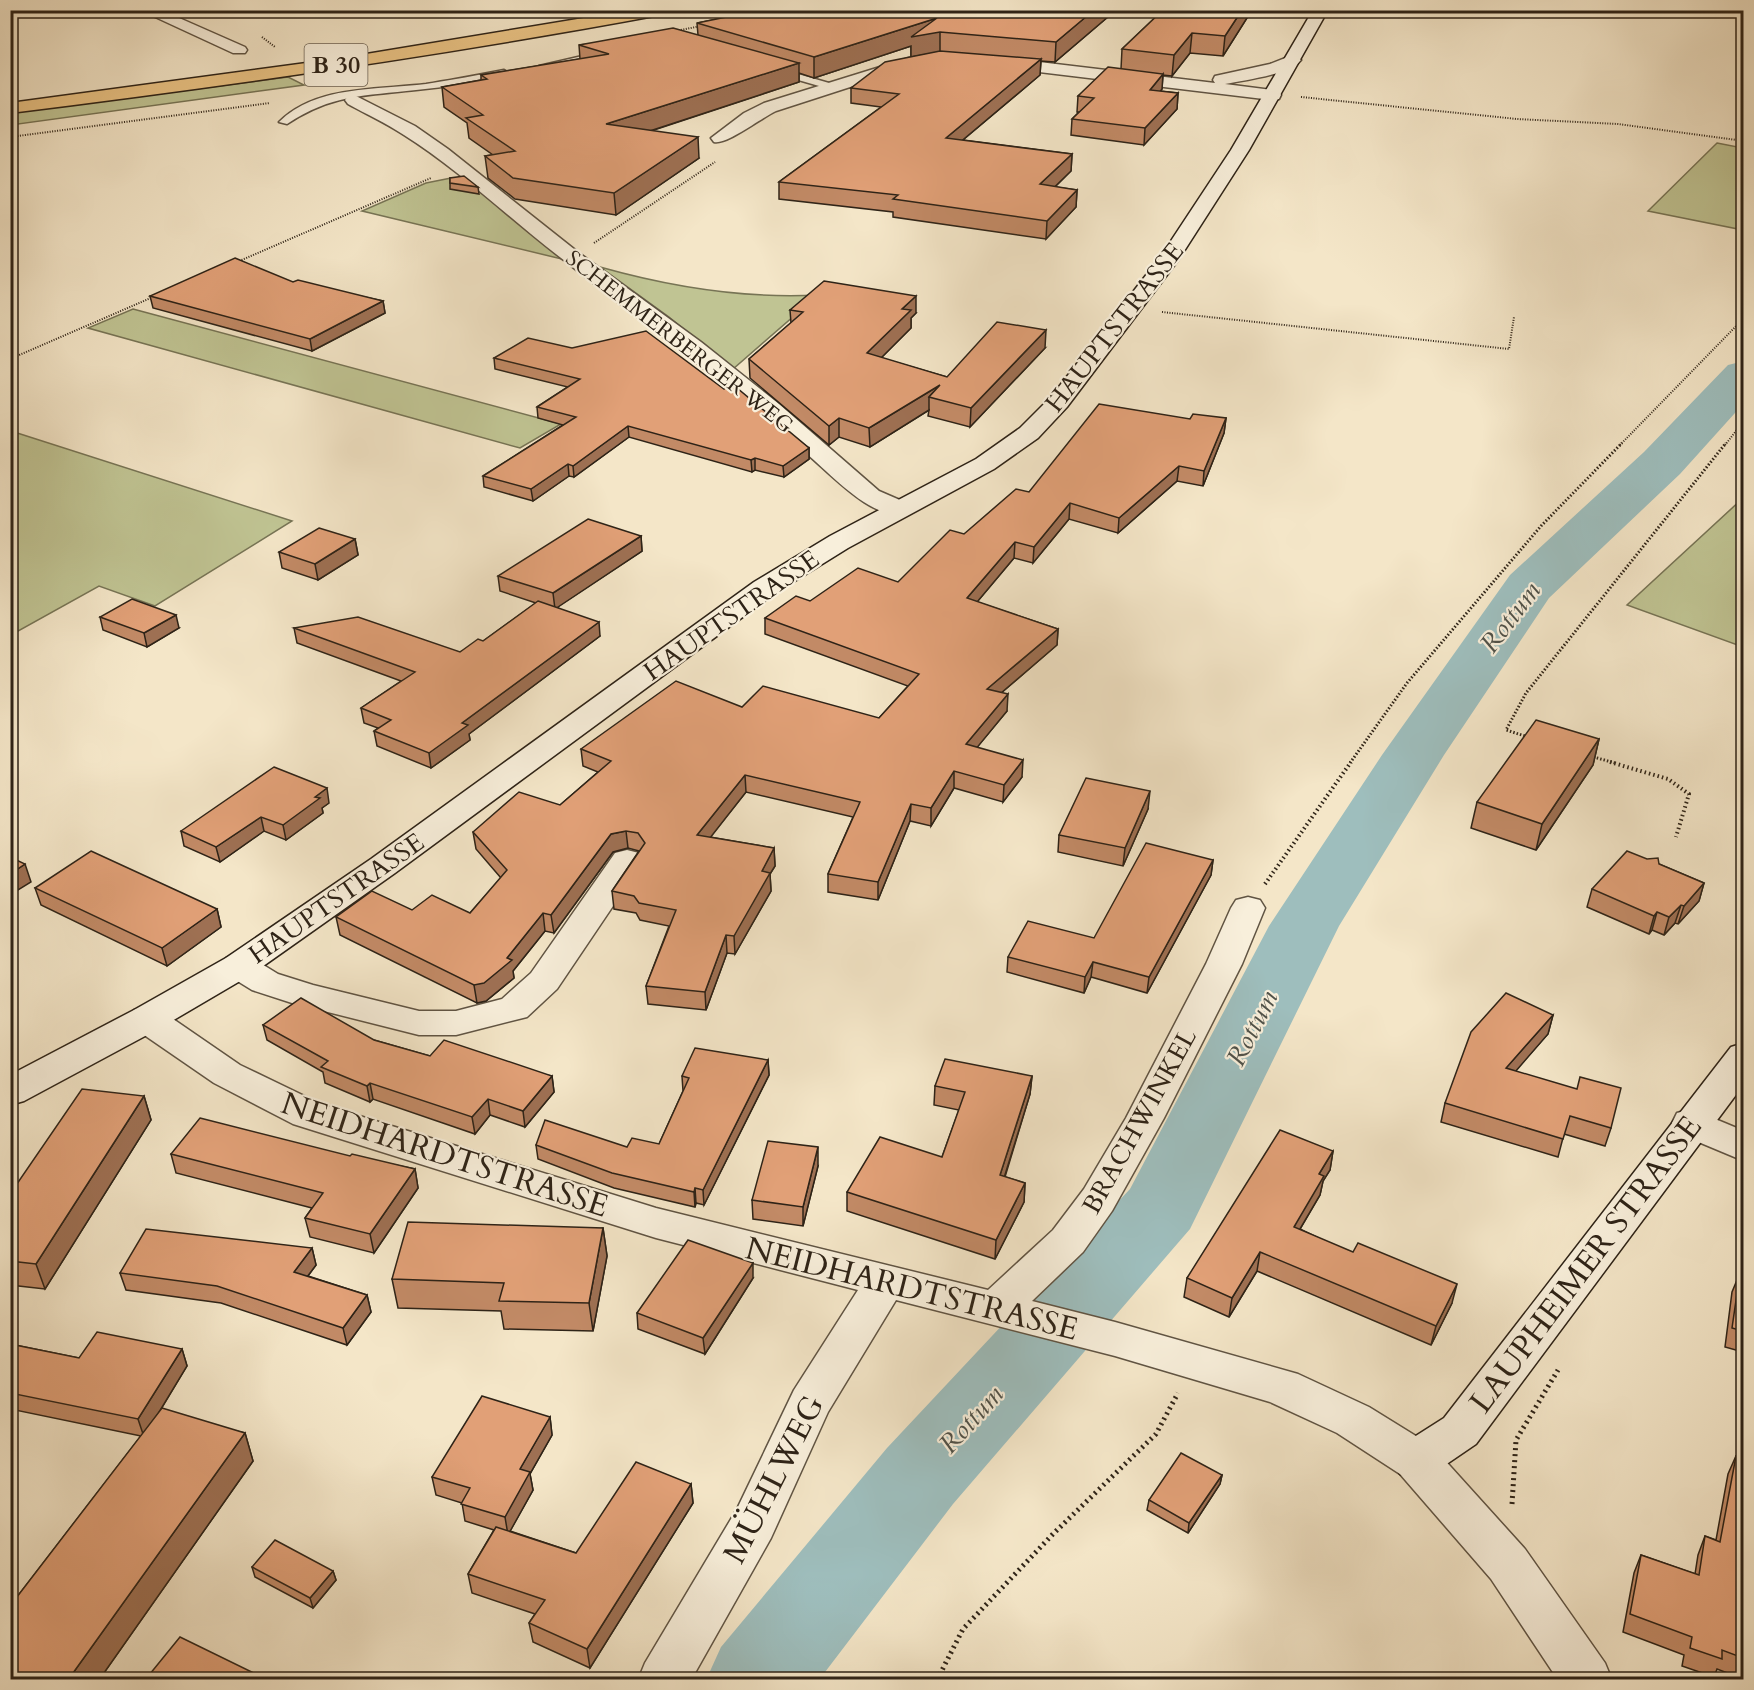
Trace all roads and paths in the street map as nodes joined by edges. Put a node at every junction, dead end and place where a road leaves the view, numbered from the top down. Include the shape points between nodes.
1 (147, 10) edge
2 (614, 10) edge
3 (660, 10) edge
4 (1322, 10) edge
5 (255, 34) dead end
6 (238, 50) dead end
7 (282, 53) dead end
8 (609, 53) edge
9 (981, 60) edge
10 (1293, 60) junction
11 (922, 61) edge
12 (534, 68) edge
13 (768, 69) edge
14 (513, 72) edge
15 (1174, 83) junction
16 (833, 87) junction
17 (1273, 95) junction
18 (10, 99) edge
19 (354, 100) dead end
20 (279, 101) dead end
21 (10, 108) edge
22 (284, 122) dead end
23 (10, 138) edge
24 (720, 138) joint
25 (1743, 141) edge
26 (461, 170) junction
27 (572, 257) junction
28 (229, 265) edge
29 (155, 296) edge
30 (1132, 309) junction
31 (1514, 316) dead end
32 (1743, 318) edge
33 (10, 359) edge
34 (1743, 421) edge
35 (900, 509) junction
36 (1538, 740) edge
37 (1581, 753) edge
38 (1676, 837) dead end
39 (627, 860) dead end
40 (1248, 908) joint
41 (239, 966) junction
42 (147, 1019) junction
43 (1743, 1056) edge
44 (10, 1092) edge
45 (1690, 1123) junction
46 (1743, 1147) edge
47 (886, 1281) junction
48 (1008, 1312) junction
49 (1564, 1360) dead end
50 (1196, 1361) junction
51 (1416, 1460) junction
52 (1508, 1564) junction
53 (663, 1680) edge
54 (937, 1680) edge
55 (1587, 1680) edge

1 - 6 street
2 - 18 highway, B 30 via 309,60
3 - 21 highway, B 30 via 345,64
4 - 10 street, HAUPTSTRASSE
5 - 7 path via 266,38
8 - 12 lane
9 - 15 street
10 - 15 street via 1243,77
10 - 17 street, HAUPTSTRASSE
11 - 16 street
13 - 16 lane
14 - 22 lane via 414,88 357,92 317,102
15 - 17 street
16 - 24 street via 770,107
17 - 25 path via 1517,119 1618,124
17 - 30 street, HAUPTSTRASSE via 1205,206
19 - 26 street, SCHEMMERBERGER WEG via 409,129
20 - 23 path
24 - 27 path via 735,149
26 - 27 street, SCHEMMERBERGER WEG
26 - 28 path via 429,178
27 - 35 street, SCHEMMERBERGER WEG via 762,402 870,496
29 - 33 path
30 - 31 path via 1509,349
30 - 35 street, HAUPTSTRASSE via 1059,402 1029,433 985,464
32 - 40 path via 1541,526 1407,683
34 - 36 path via 1526,693 1506,730
35 - 41 street, HAUPTSTRASSE via 764,588
37 - 38 path via 1668,779 1689,794
39 - 41 street via 543,981 514,1008 456,1023 419,1023 305,995 265,982
40 - 48 street, BRACHWINKEL via 1219,974 1098,1200
41 - 42 street, HAUPTSTRASSE
42 - 44 street, HAUPTSTRASSE
42 - 47 street, NEIDHARDTSTRASSE via 227,1074 307,1114 656,1223
43 - 45 street, LAUPHEIMER STRASSE
45 - 46 street
45 - 51 street, LAUPHEIMER STRASSE via 1460,1431
47 - 48 street, NEIDHARDTSTRASSE
47 - 53 street, MÜHLWEG via 810,1403 754,1523
48 - 50 street, NEIDHARDTSTRASSE
49 - 52 path via 1516,1440
50 - 51 street, NEIDHARDTSTRASSE via 1282,1387 1353,1420
50 - 54 path via 1156,1434 963,1629
51 - 52 street, NEIDHARDTSTRASSE
52 - 55 street, NEIDHARDTSTRASSE

